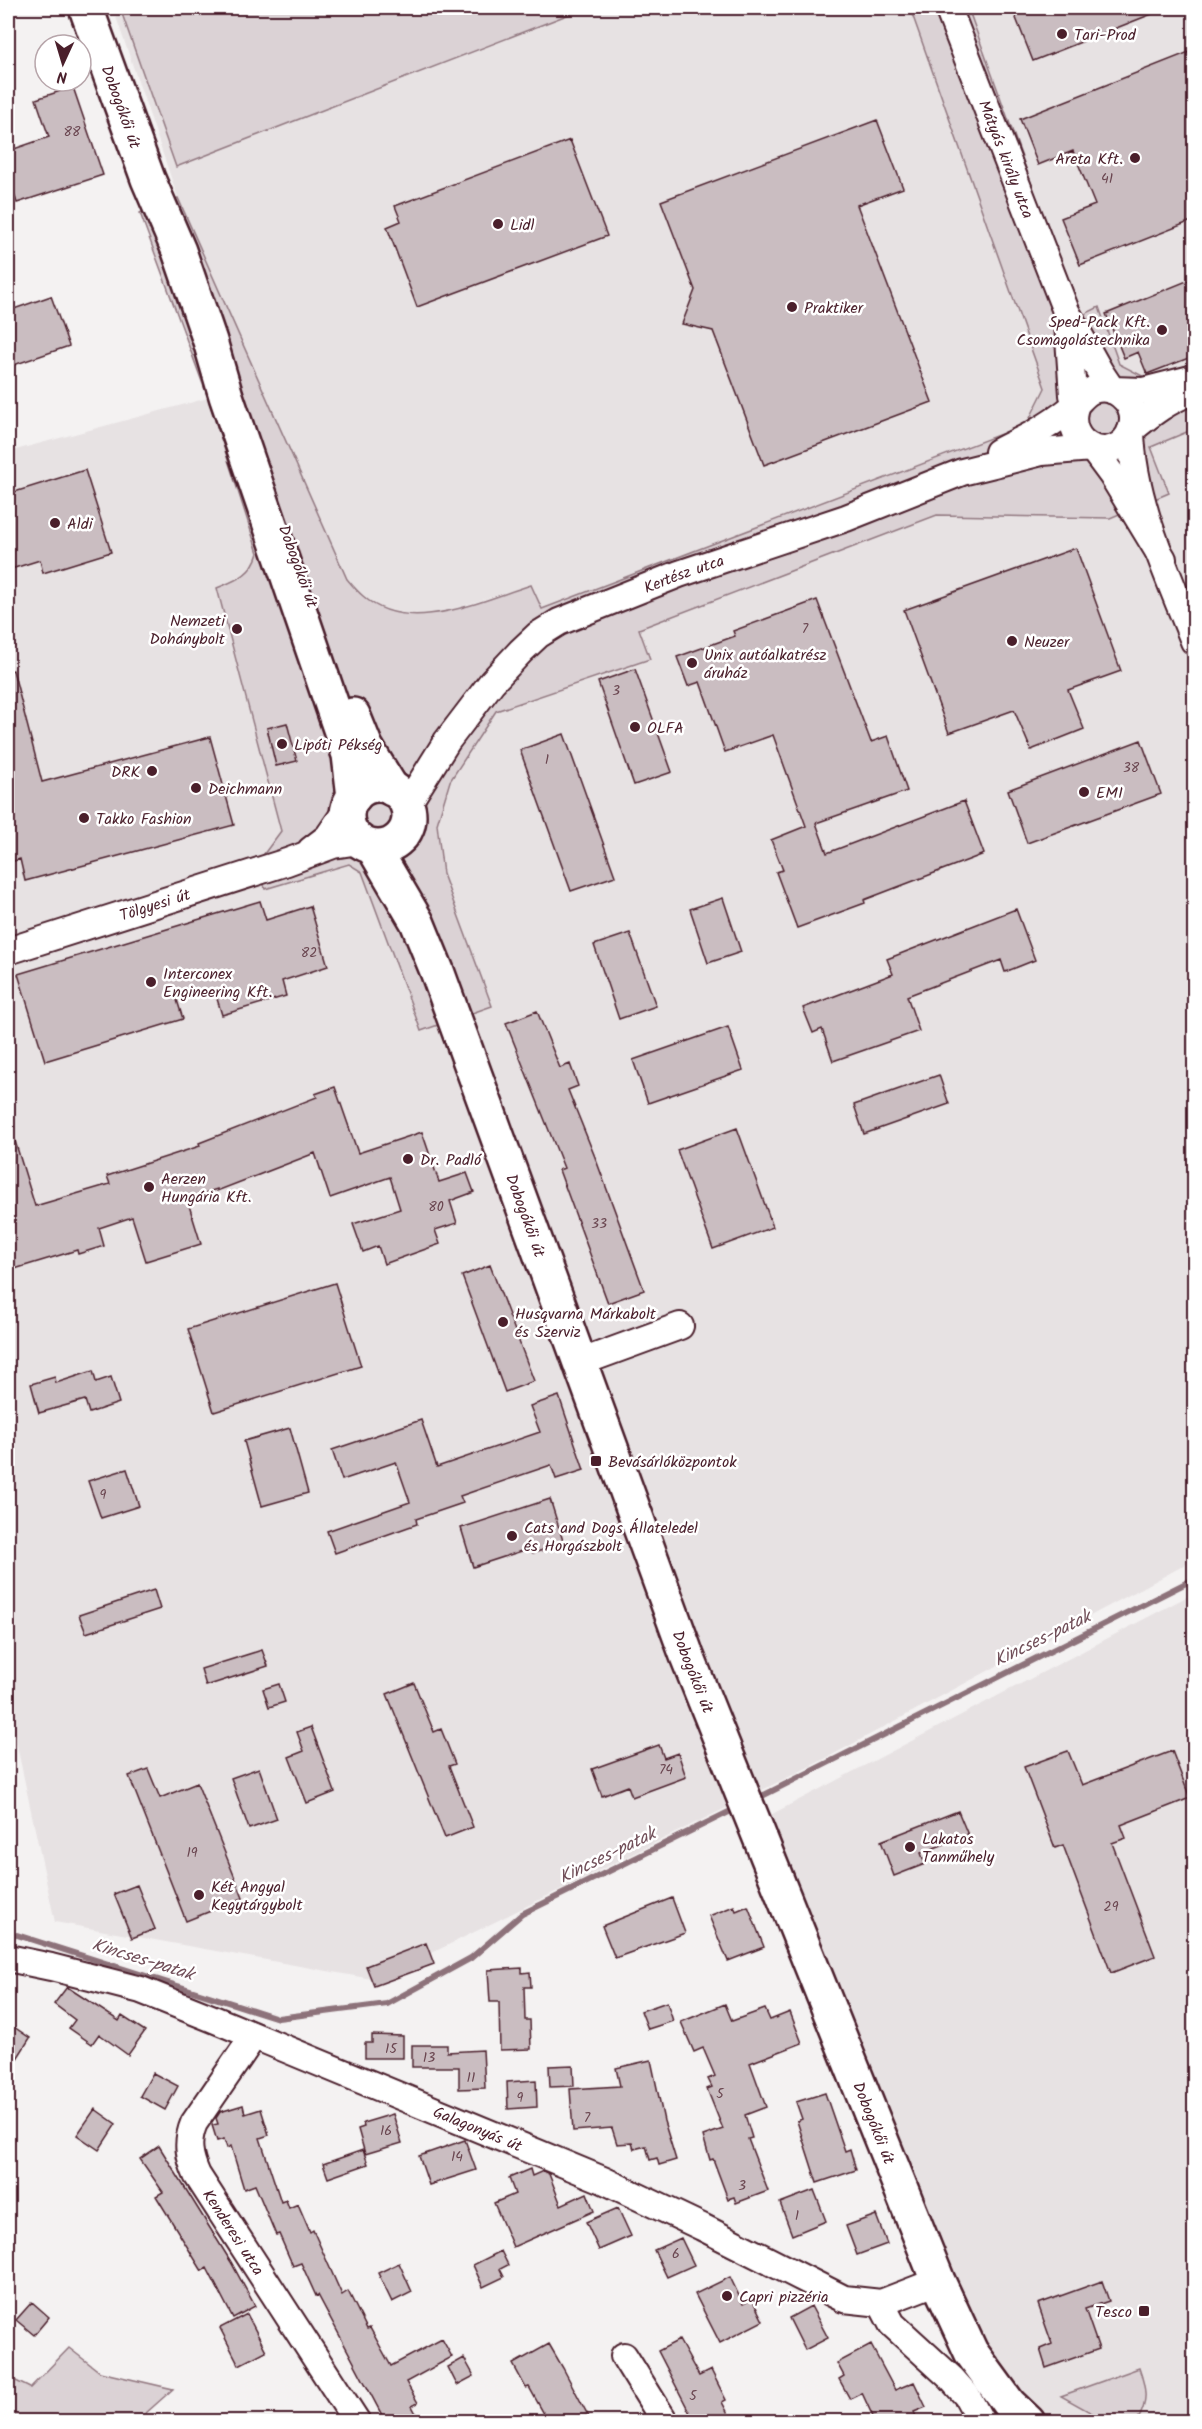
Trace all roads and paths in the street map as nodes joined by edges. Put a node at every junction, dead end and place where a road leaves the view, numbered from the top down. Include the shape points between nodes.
1 (86, 8) edge
2 (948, 8) edge
3 (1066, 311) junction
4 (210, 341) junction
5 (1194, 378) edge
6 (1194, 389) edge
7 (1112, 390) junction
8 (1076, 404) junction
9 (1131, 430) junction
10 (1092, 448) junction
11 (962, 472) junction
12 (1163, 559) junction
13 (1194, 641) edge
14 (399, 796) junction
15 (351, 803) junction
16 (377, 842) junction
17 (304, 855) junction
18 (8, 951) edge
19 (680, 1326) dead end
20 (579, 1363) junction
21 (8, 1958) edge
22 (253, 2037) junction
23 (938, 2281) junction
24 (881, 2303) junction
25 (624, 2356) dead end
26 (1017, 2416) edge
27 (357, 2421) edge
28 (665, 2421) edge
29 (981, 2421) edge

1 - 4 main road, Dobogókői út
2 - 3 street, Mátyás király utca
3 - 7 street, Mátyás király utca
3 - 8 street, Mátyás király utca
4 - 14 main road, Dobogókői út via 291,542 363,738
4 - 15 main road, Dobogókői út via 349,755
5 - 7 street via 1143,391
6 - 9 street via 1170,400
7 - 8 street via 1091,390
7 - 9 street via 1129,403
8 - 10 street via 1072,425 1082,443
8 - 11 street, Kertész utca via 1034,434
9 - 10 street via 1113,448
9 - 12 street via 1132,459
10 - 11 street, Kertész utca via 1042,452
10 - 12 street
11 - 14 street, Kertész utca via 846,518 679,574 559,622 514,658
12 - 13 street
14 - 15 main road via 382,786 371,786
14 - 16 main road via 408,823 405,832
15 - 16 main road via 349,828
15 - 17 street, Tölgyesi út via 328,837
16 - 17 street, Tölgyesi út via 333,845
16 - 20 main road, Dobogókői út via 417,922 450,1006
17 - 18 street, Tölgyesi út
19 - 20 street
20 - 23 main road, Dobogókői út via 687,1656
21 - 22 street, Galagonyás út via 141,1990
22 - 24 street, Galagonyás út via 603,2180 825,2292 844,2299
22 - 27 street, Kenderesi utca via 194,2123 189,2134 191,2162
23 - 24 street, Galagonyás út
23 - 26 main road, Dobogókői út via 971,2352
24 - 29 street via 892,2324 967,2396
25 - 28 street

